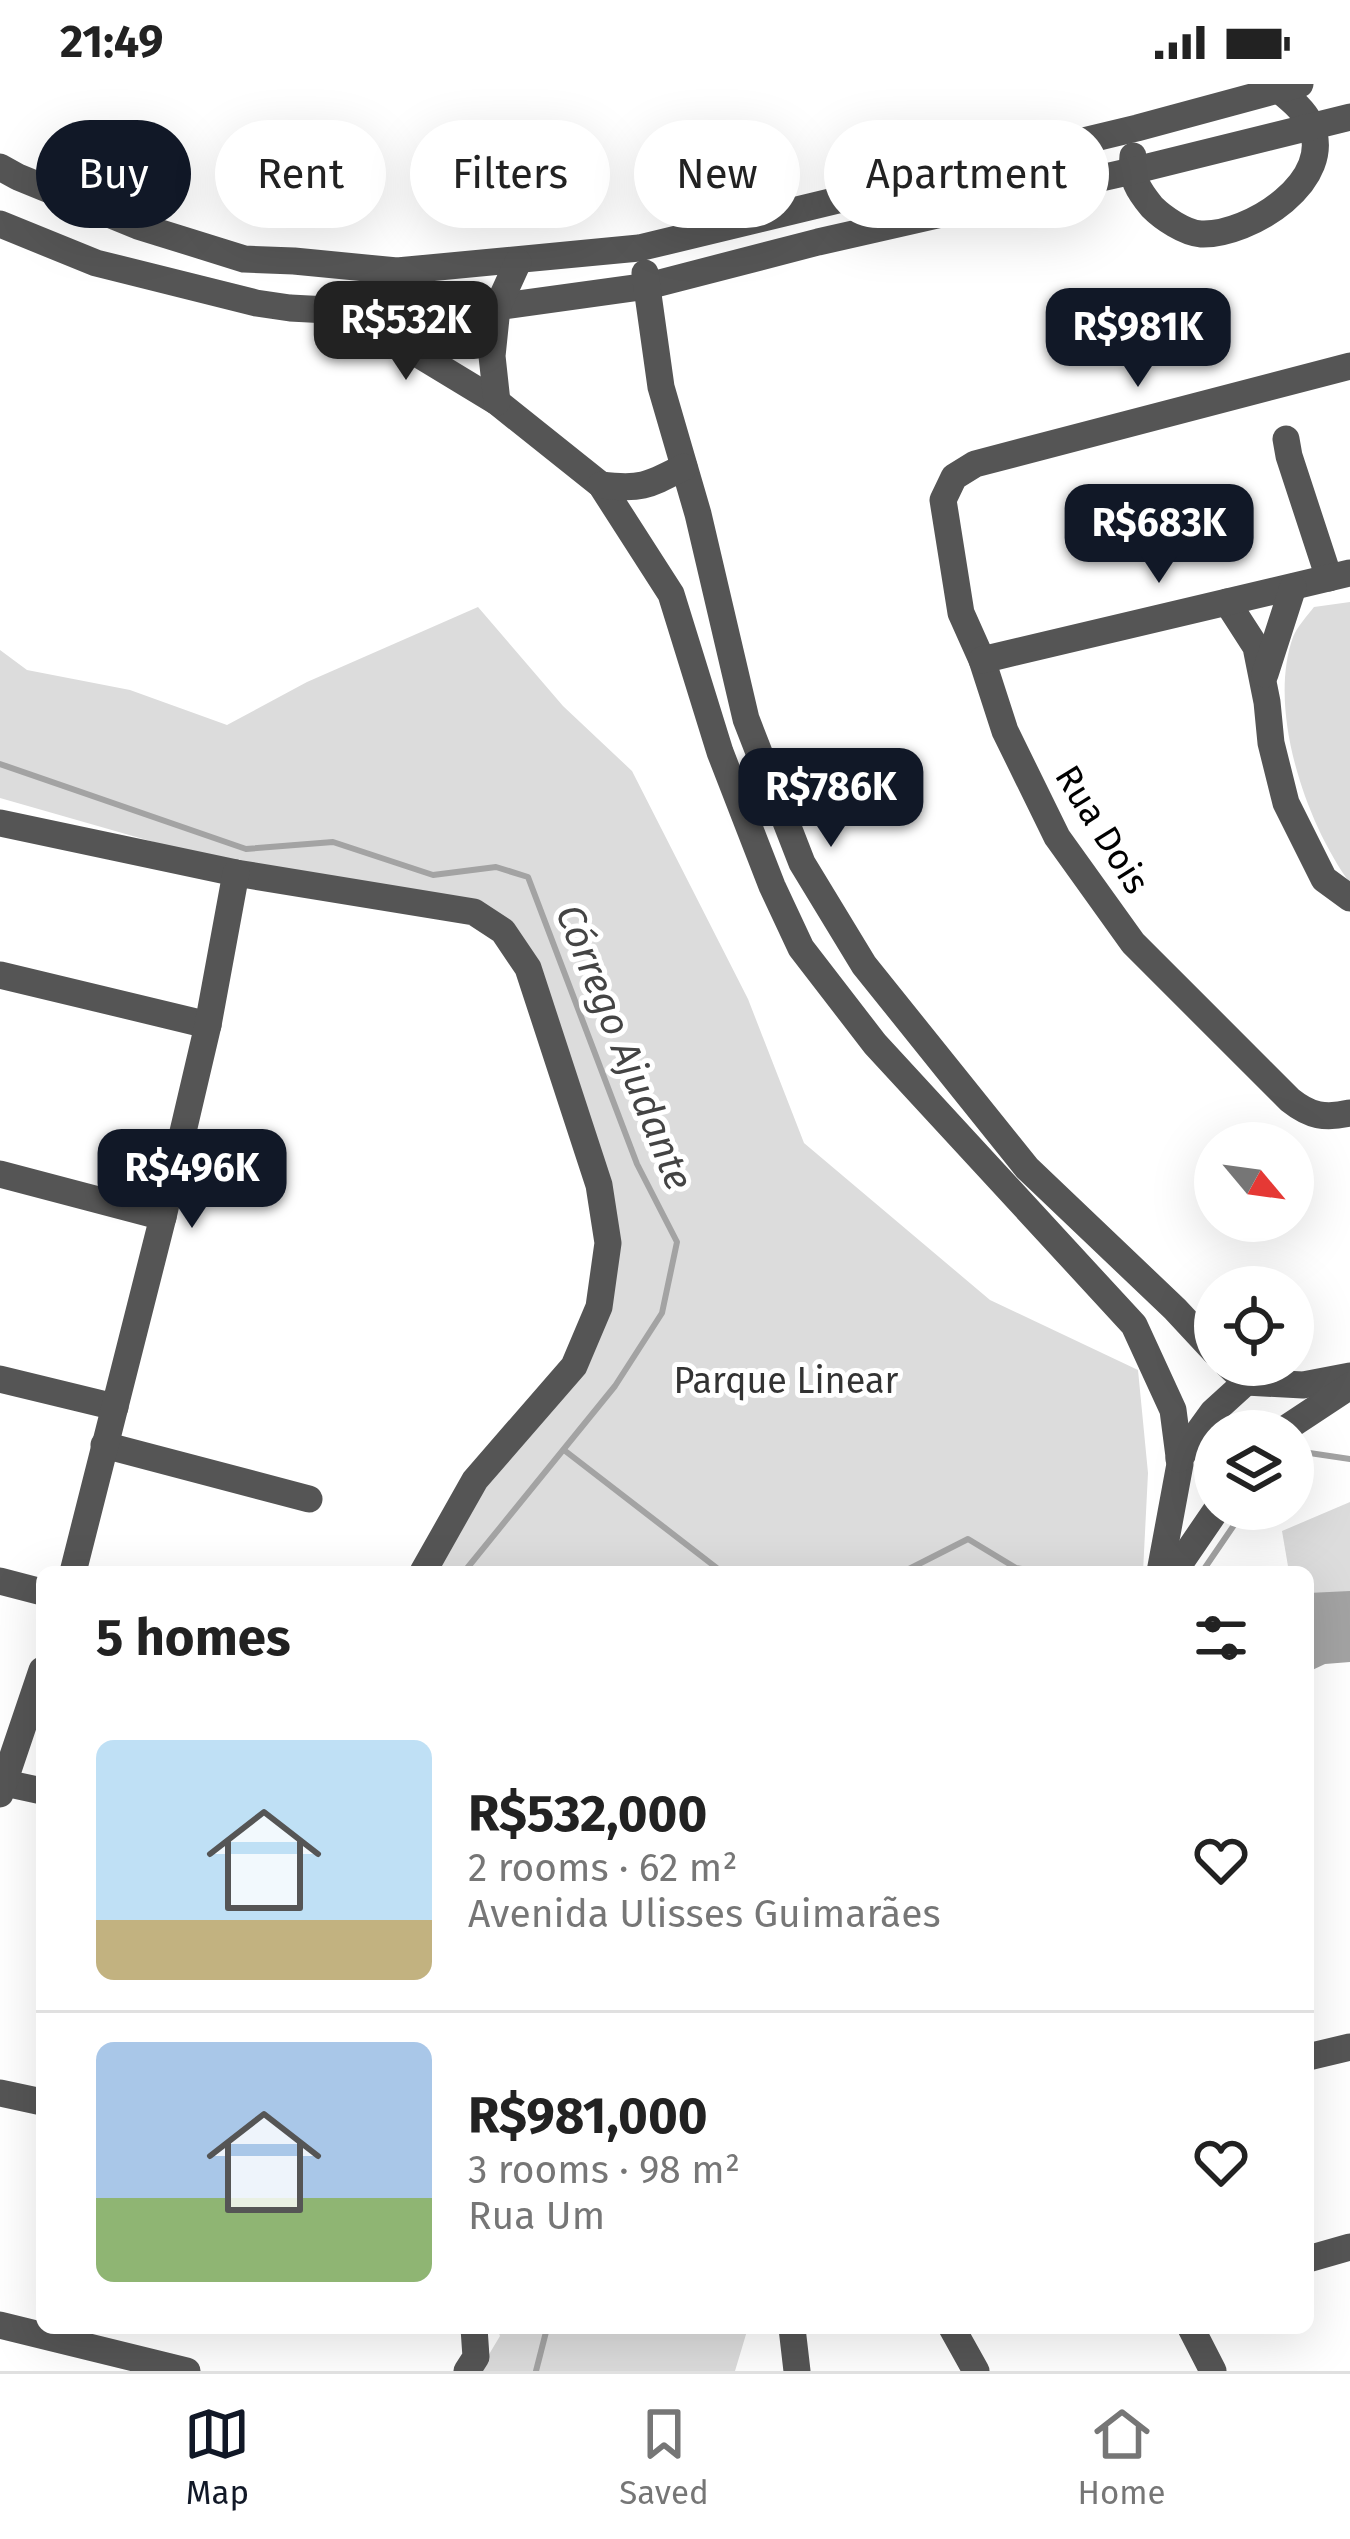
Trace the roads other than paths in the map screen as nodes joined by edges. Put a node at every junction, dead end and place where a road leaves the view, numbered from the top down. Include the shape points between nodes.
1 (1289, 87) edge
2 (1350, 117) edge
3 (1312, 126) junction
4 (1137, 128) junction
5 (0, 166) edge
6 (1132, 171) junction
7 (0, 224) edge
8 (191, 243) junction
9 (639, 248) junction
10 (518, 262) junction
11 (178, 285) junction
12 (648, 286) junction
13 (497, 308) junction
14 (346, 311) junction
15 (1350, 366) edge
16 (497, 402) junction
17 (1286, 439) dead end
18 (684, 466) junction
19 (601, 485) junction
20 (1344, 576) edge
21 (1293, 587) junction
22 (1227, 602) junction
23 (982, 660) junction
24 (1262, 684) junction
25 (0, 823) edge
26 (236, 873) junction
27 (1350, 898) edge
28 (0, 975) edge
29 (208, 1025) junction
30 (1350, 1114) edge
31 (0, 1174) edge
32 (163, 1217) junction
33 (1194, 1329) edge
34 (1350, 1376) edge
35 (0, 1379) edge
36 (1314, 1382) edge
37 (1229, 1386) edge
38 (1350, 1387) edge
39 (115, 1407) junction
40 (1314, 1410) edge
41 (104, 1445) junction
42 (1179, 1461) junction
43 (1194, 1489) edge
44 (309, 1499) dead end
45 (1201, 1530) edge
46 (74, 1566) edge
47 (426, 1566) edge
48 (1161, 1566) edge
49 (1178, 1566) edge
50 (0, 1581) edge
51 (36, 1590) edge
52 (36, 1687) edge
53 (1, 1786) edge
54 (36, 1790) edge
55 (1350, 2047) edge
56 (1314, 2055) edge
57 (0, 2093) edge
58 (36, 2101) edge
59 (1350, 2247) edge
60 (1314, 2257) edge
61 (0, 2325) edge
62 (36, 2334) edge
63 (37, 2334) edge
64 (474, 2334) edge
65 (793, 2334) edge
66 (955, 2334) edge
67 (1194, 2334) edge
68 (187, 2371) edge
69 (467, 2371) edge
70 (797, 2371) edge
71 (976, 2371) edge
72 (1213, 2371) edge

1 - 3 street
1 - 4 street
2 - 3 street
3 - 6 street
3 - 6 street via 1310,170 1288,200 1233,230 1197,235 1160,215
4 - 6 street
4 - 9 street
5 - 8 street
6 - 12 street
7 - 11 street
8 - 10 street via 244,259 397,271
8 - 11 street
9 - 10 street
9 - 12 street
10 - 13 street
11 - 14 street
12 - 13 street
12 - 18 street via 661,387
13 - 14 street
13 - 16 street
14 - 16 street
15 - 23 street, Rua Dois via 975,464 953,477 943,500 961,614
16 - 19 street
17 - 20 street
18 - 19 street via 645,486
18 - 33 street via 746,719 802,863 864,964 1028,1168
19 - 42 street via 671,594 720,752 801,948 875,1044 1134,1325 1173,1410
20 - 21 street
21 - 22 street
21 - 24 street
22 - 23 street
22 - 24 street via 1256,647
23 - 30 street, Rua Dois via 1005,731 1057,837 1133,943 1290,1100 1314,1115
24 - 27 street via 1286,803 1324,880
25 - 26 street
26 - 29 street
26 - 47 street via 474,912 503,931 528,968 599,1185 605,1265 599,1307 574,1366 475,1480
28 - 29 street
29 - 32 street
31 - 32 street
32 - 39 street
34 - 36 street
35 - 39 street
37 - 42 street
38 - 40 street
39 - 41 street
41 - 44 street
41 - 46 street
42 - 43 street
42 - 48 street
45 - 49 street
50 - 51 street
52 - 53 street
53 - 54 street
55 - 56 street
57 - 58 street
59 - 60 street
61 - 62 street
63 - 68 street
64 - 69 street via 476,2357
65 - 70 street
66 - 71 street
67 - 72 street

